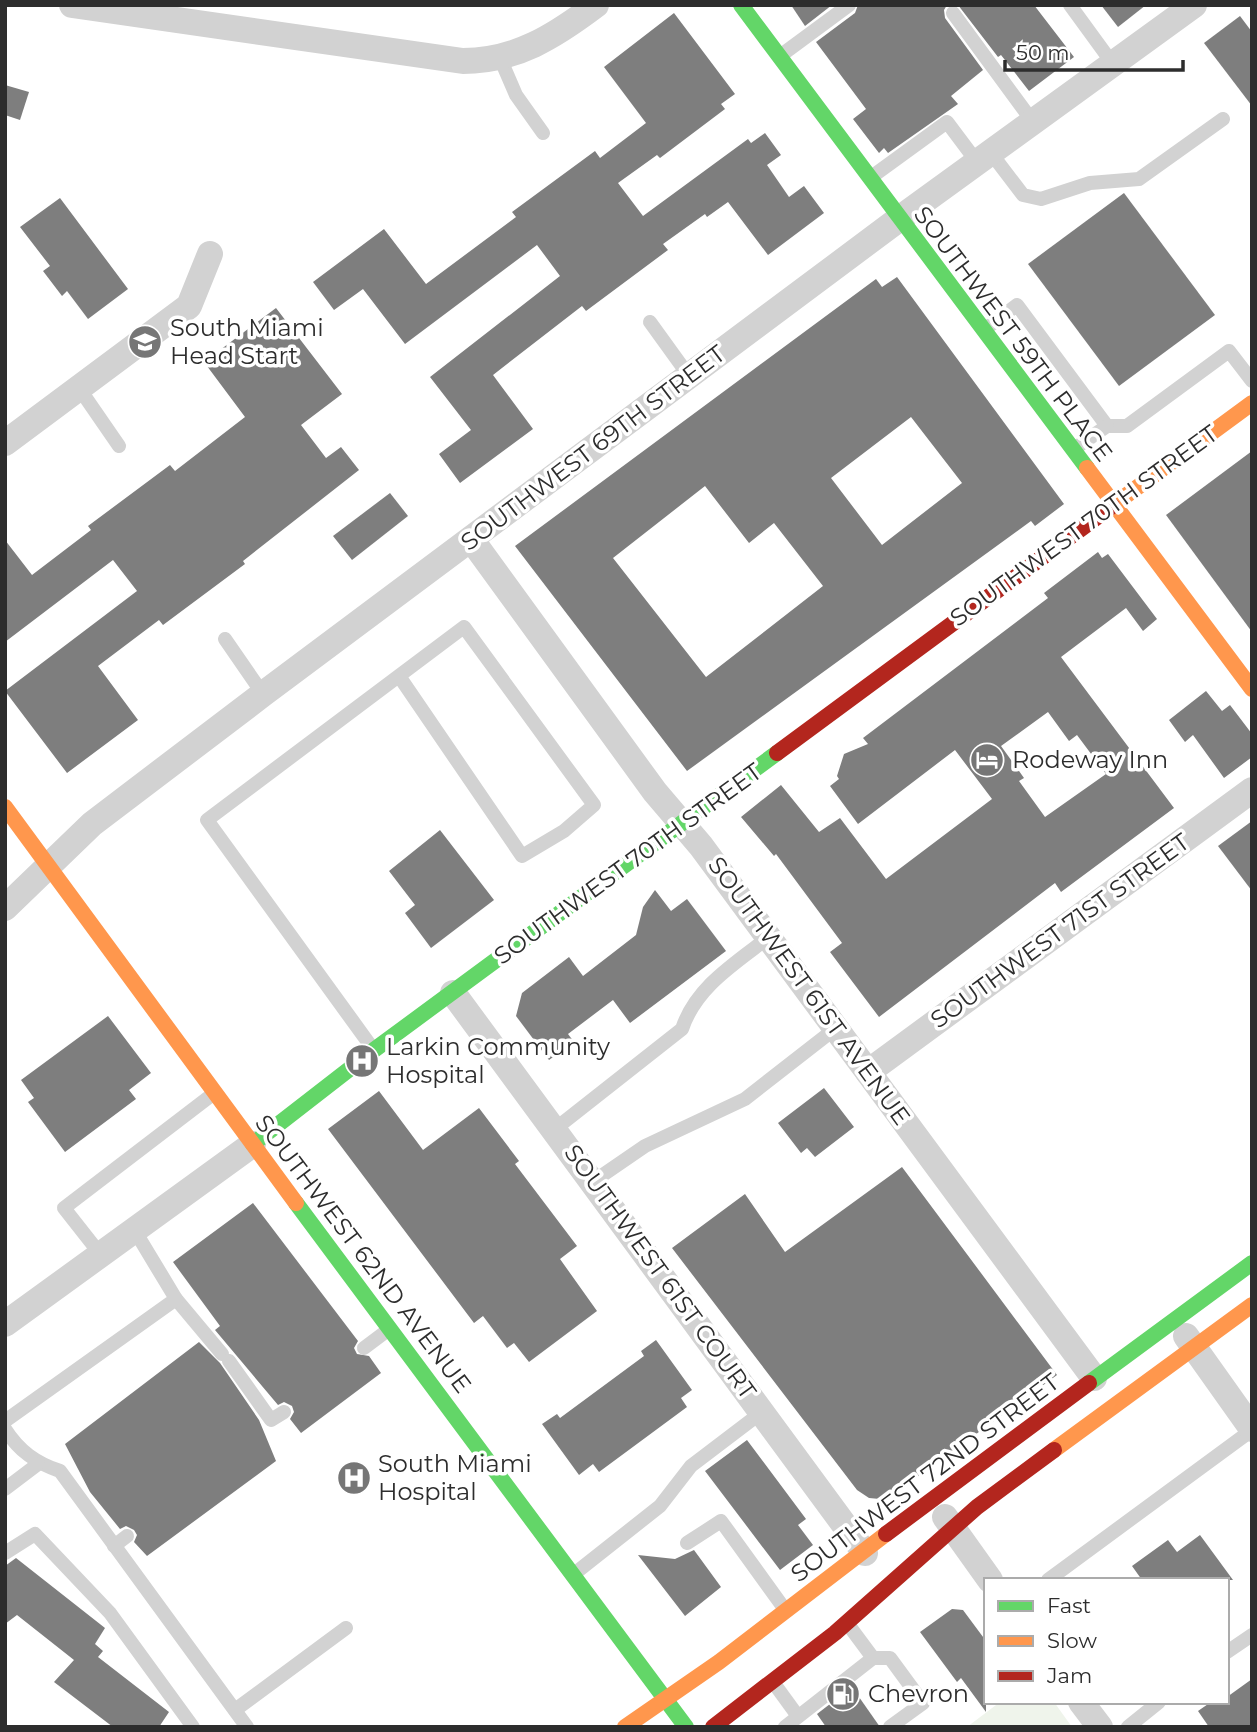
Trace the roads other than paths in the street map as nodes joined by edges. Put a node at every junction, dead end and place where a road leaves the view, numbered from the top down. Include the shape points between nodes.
1 (72, 5) edge
2 (596, 5) edge
3 (741, 5) edge
4 (849, 5) edge
5 (1070, 5) edge
6 (1194, 5) edge
7 (953, 13) dead end
8 (779, 57) junction
9 (500, 58) junction
10 (1113, 64) junction
11 (1223, 118) dead end
12 (1033, 122) junction
13 (543, 133) dead end
14 (984, 157) junction
15 (869, 179) junction
16 (899, 219) junction
17 (210, 254) dead end
18 (650, 322) dead end
19 (982, 331) junction
20 (689, 376) junction
21 (1252, 380) edge
22 (79, 388) junction
23 (1252, 403) edge
24 (1107, 426) junction
25 (5, 443) edge
26 (120, 446) dead end
27 (1072, 451) junction
28 (1111, 504) junction
29 (471, 539) junction
30 (225, 639) dead end
31 (399, 676) junction
32 (1252, 689) edge
33 (263, 694) junction
34 (1252, 790) edge
35 (5, 807) edge
36 (684, 824) junction
37 (48, 865) junction
38 (5, 908) edge
39 (769, 937) junction
40 (453, 993) junction
41 (836, 1028) junction
42 (374, 1050) junction
43 (869, 1072) junction
44 (214, 1093) junction
45 (555, 1129) junction
46 (253, 1144) junction
47 (594, 1181) junction
48 (135, 1231) junction
49 (101, 1255) junction
50 (1252, 1263) edge
51 (176, 1299) junction
52 (1240, 1302) edge
53 (1174, 1320) junction
54 (5, 1324) edge
55 (390, 1329) junction
56 (1194, 1347) junction
57 (363, 1348) dead end
58 (1094, 1378) junction
59 (762, 1412) junction
60 (5, 1420) edge
61 (272, 1420) dead end
62 (5, 1429) edge
63 (1252, 1429) edge
64 (38, 1464) junction
65 (5, 1489) edge
66 (932, 1499) junction
67 (953, 1529) junction
68 (127, 1536) dead end
69 (687, 1543) dead end
70 (114, 1546) junction
71 (5, 1553) edge
72 (865, 1553) junction
73 (1067, 1574) edge
74 (573, 1575) junction
75 (989, 1578) edge
76 (787, 1612) junction
77 (847, 1622) junction
78 (345, 1628) dead end
79 (1252, 1635) edge
80 (1229, 1652) edge
81 (873, 1658) junction
82 (772, 1680) junction
83 (665, 1699) junction
84 (1083, 1704) edge
85 (1157, 1704) edge
86 (235, 1710) junction
87 (797, 1715) junction
88 (194, 1727) edge
89 (247, 1727) edge
90 (625, 1727) edge
91 (686, 1727) edge
92 (713, 1727) edge
93 (785, 1727) edge
94 (890, 1727) edge
95 (1100, 1727) edge
96 (1128, 1727) edge

1 - 9 street via 448,61
2 - 9 street via 542,42
3 - 8 street, SOUTHWEST 59TH PLACE
4 - 8 lane
5 - 10 lane
6 - 10 street, SOUTHWEST 69TH STREET
7 - 12 lane
8 - 15 street, SOUTHWEST 59TH PLACE
9 - 13 lane via 516,95
10 - 12 street, SOUTHWEST 69TH STREET
11 - 14 lane via 1139,179 1090,183 1041,198 1023,195
12 - 14 street, SOUTHWEST 69TH STREET
14 - 15 lane via 947,122
14 - 16 street, SOUTHWEST 69TH STREET
15 - 16 street, SOUTHWEST 59TH PLACE
16 - 19 street, SOUTHWEST 59TH PLACE
16 - 20 street, SOUTHWEST 69TH STREET
17 - 22 street via 189,306
18 - 20 lane
19 - 24 lane via 1017,305
19 - 27 street, SOUTHWEST 59TH PLACE
20 - 29 street, SOUTHWEST 69TH STREET
21 - 24 lane via 1229,351 1127,426
22 - 25 street
22 - 26 lane
23 - 28 street, SOUTHWEST 70TH STREET
24 - 27 lane
27 - 28 street, SOUTHWEST 59TH PLACE
28 - 32 street, SOUTHWEST 59TH PLACE
28 - 36 street, SOUTHWEST 70TH STREET
29 - 33 street, SOUTHWEST 69TH STREET
29 - 36 street, SOUTHWEST 61ST AVENUE via 655,792
30 - 33 lane
31 - 31 lane via 464,627 594,805 564,831 523,856
31 - 42 lane via 206,820
33 - 37 street, SOUTHWEST 69TH STREET via 92,824
34 - 43 street, SOUTHWEST 71ST STREET
35 - 37 street, SOUTHWEST 62ND AVENUE
36 - 39 street, SOUTHWEST 61ST AVENUE
36 - 40 street, SOUTHWEST 70TH STREET
37 - 38 street, SOUTHWEST 69TH STREET
37 - 44 street, SOUTHWEST 62ND AVENUE
39 - 41 street, SOUTHWEST 61ST AVENUE
39 - 45 lane via 702,990 682,1029
40 - 42 street, SOUTHWEST 70TH STREET
40 - 45 street, SOUTHWEST 61ST COURT
41 - 43 street, SOUTHWEST 61ST AVENUE
41 - 47 lane via 745,1099 645,1146
42 - 46 street, SOUTHWEST 70TH STREET
43 - 58 street, SOUTHWEST 61ST AVENUE
44 - 46 street, SOUTHWEST 62ND AVENUE
44 - 49 lane via 64,1208
45 - 47 street, SOUTHWEST 61ST COURT
46 - 48 street, SOUTHWEST 70TH STREET
46 - 55 street, SOUTHWEST 62ND AVENUE
47 - 59 street, SOUTHWEST 61ST COURT
48 - 49 street, SOUTHWEST 70TH STREET
48 - 51 lane
49 - 54 street, SOUTHWEST 70TH STREET
50 - 52 street, SOUTHWEST 72ND STREET
51 - 60 lane
51 - 61 lane
52 - 53 street, SOUTHWEST 72ND STREET
52 - 56 street, SOUTHWEST 72ND STREET
53 - 56 street
53 - 58 street, SOUTHWEST 72ND STREET
55 - 57 lane
55 - 74 street, SOUTHWEST 62ND AVENUE
56 - 63 street
56 - 67 street, SOUTHWEST 72ND STREET
58 - 66 street, SOUTHWEST 72ND STREET
59 - 72 street, SOUTHWEST 61ST COURT
59 - 74 lane via 691,1466 660,1506
62 - 64 lane
63 - 73 lane
64 - 65 lane
64 - 70 lane via 60,1471
66 - 67 street
66 - 72 street, SOUTHWEST 72ND STREET
67 - 75 street
67 - 77 street, SOUTHWEST 72ND STREET
68 - 70 lane
69 - 76 lane via 721,1521
70 - 86 lane
71 - 88 lane via 35,1534 110,1613
72 - 76 street, SOUTHWEST 72ND STREET
74 - 83 street, SOUTHWEST 62ND AVENUE
76 - 83 street, SOUTHWEST 72ND STREET
77 - 81 lane
77 - 82 street, SOUTHWEST 72ND STREET
78 - 86 lane
79 - 80 lane
81 - 87 lane
81 - 94 lane via 890,1658 923,1703
82 - 87 lane
82 - 92 street, SOUTHWEST 72ND STREET
83 - 90 street, SOUTHWEST 72ND STREET
83 - 91 street, SOUTHWEST 62ND AVENUE
84 - 95 street
85 - 96 lane
86 - 89 lane
87 - 93 lane

